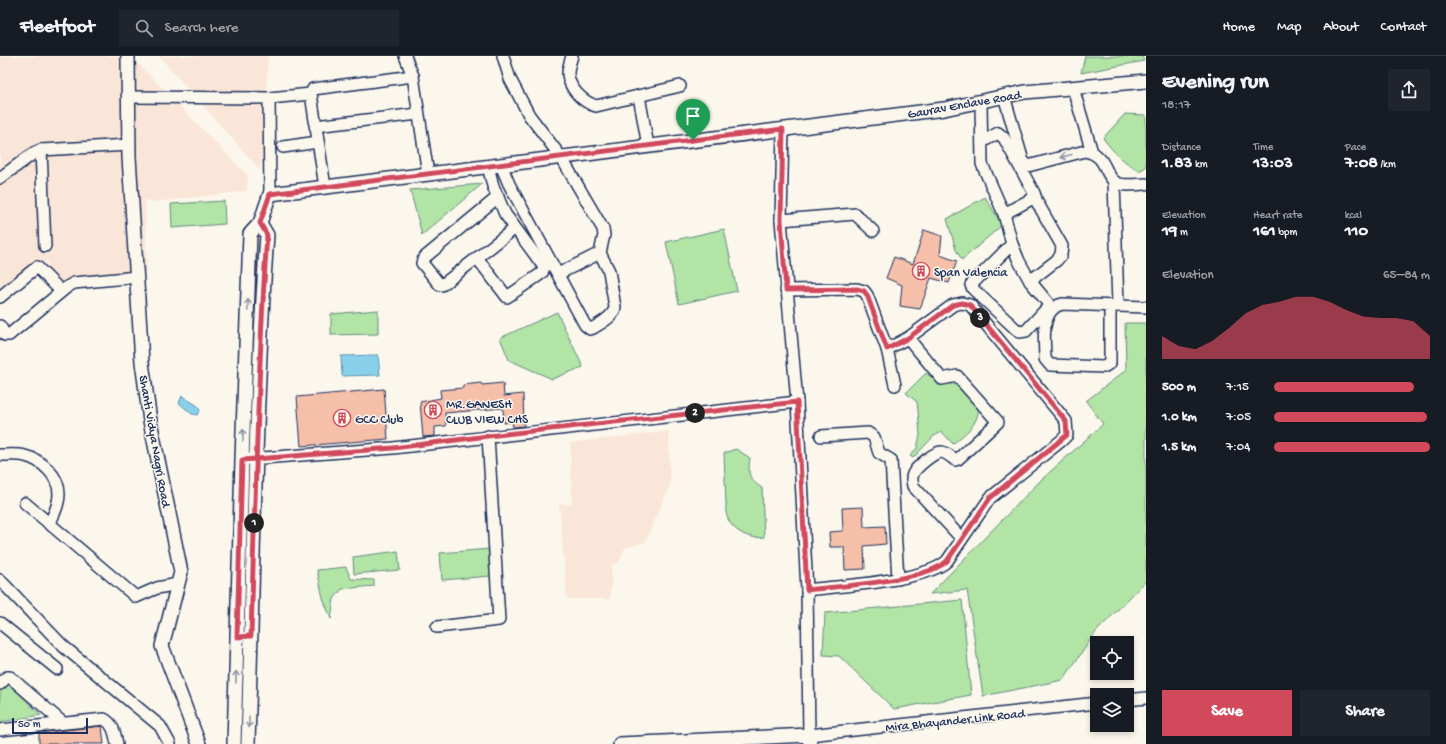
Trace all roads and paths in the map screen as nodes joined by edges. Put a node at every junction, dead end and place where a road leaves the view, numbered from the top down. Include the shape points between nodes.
1 (128, 56) edge
2 (404, 56) edge
3 (503, 56) edge
4 (572, 56) edge
5 (413, 76) junction
6 (1146, 81) edge
7 (680, 86) dead end
8 (1073, 88) junction
9 (311, 94) junction
10 (639, 96) junction
11 (1004, 96) junction
12 (128, 97) junction
13 (269, 98) junction
14 (981, 101) junction
15 (418, 114) junction
16 (315, 126) junction
17 (783, 129) junction
18 (318, 142) junction
19 (982, 142) junction
20 (129, 145) junction
21 (648, 146) junction
22 (283, 147) dead end
23 (41, 150) junction
24 (1092, 152) junction
25 (562, 157) junction
26 (501, 164) junction
27 (488, 166) junction
28 (428, 174) junction
29 (0, 178) edge
30 (1114, 181) junction
31 (1146, 184) edge
32 (325, 187) junction
33 (270, 194) junction
34 (498, 197) junction
35 (1035, 197) junction
36 (1004, 214) junction
37 (781, 220) junction
38 (260, 223) junction
39 (515, 228) junction
40 (872, 231) dead end
41 (250, 234) junction
42 (267, 235) junction
43 (1012, 244) junction
44 (45, 246) dead end
45 (600, 253) junction
46 (477, 258) junction
47 (558, 274) junction
48 (137, 277) junction
49 (1030, 281) junction
50 (786, 290) junction
51 (61, 292) junction
52 (0, 297) edge
53 (1114, 306) junction
54 (1146, 307) edge
55 (0, 326) edge
56 (908, 338) junction
57 (887, 349) junction
58 (895, 385) dead end
59 (797, 402) junction
60 (488, 436) junction
61 (821, 436) dead end
62 (0, 454) edge
63 (256, 459) junction
64 (242, 460) junction
65 (25, 503) dead end
66 (49, 524) junction
67 (962, 539) junction
68 (898, 579) junction
69 (0, 580) edge
70 (178, 584) junction
71 (807, 590) junction
72 (0, 623) edge
73 (437, 627) dead end
74 (251, 636) junction
75 (237, 637) junction
76 (57, 669) dead end
77 (0, 684) edge
78 (235, 697) junction
79 (249, 697) junction
80 (1146, 698) edge
81 (1134, 699) edge
82 (1090, 704) edge
83 (63, 723) junction
84 (0, 730) edge
85 (809, 740) edge
86 (118, 744) edge
87 (170, 744) edge
88 (199, 744) edge
89 (234, 744) edge
90 (248, 744) edge
91 (620, 744) edge

1 - 12 street, Shanti Vidya Nagri Road
2 - 5 street
3 - 25 street via 510,79 529,115
4 - 10 street via 568,69 570,82 580,98 588,103 596,106
5 - 9 street via 317,88 313,89
5 - 15 street
6 - 8 street, Gaurav Enclave Road
7 - 10 street
8 - 11 street, Gaurav Enclave Road
8 - 24 street
9 - 13 street
9 - 16 street
10 - 21 street
11 - 14 street, Gaurav Enclave Road
24 -> 11 street via 1085,151 1028,166 1023,161
12 - 13 street
12 - 20 street, Shanti Vidya Nagri Road
13 - 33 street
14 - 17 street, Gaurav Enclave Road via 944,109
14 - 19 street
15 - 16 street
15 - 28 street
16 - 18 street
17 - 21 street, Gaurav Enclave Road
17 - 37 street
18 - 22 street
18 - 32 street
19 - 35 street via 998,133 1001,134
19 - 36 street via 982,164
20 - 23 street
20 - 48 street, Shanti Vidya Nagri Road
21 - 25 street, Gaurav Enclave Road
23 - 29 street
23 - 44 street
24 - 30 street
25 - 26 street, Gaurav Enclave Road
25 - 45 street via 603,229
26 - 27 street, Gaurav Enclave Road
26 - 47 street via 508,184
27 - 28 street, Gaurav Enclave Road
27 - 34 street
28 - 32 street, Gaurav Enclave Road
30 - 31 street via 1120,184
30 - 53 street
32 - 33 street, Gaurav Enclave Road
33 - 38 street
34 - 39 street via 505,214
34 - 46 street via 424,258 422,263 442,285
35 - 36 street
35 - 49 street via 1059,239 1062,250 1057,260
36 - 43 street
37 - 40 street via 855,214
37 - 50 street
38 - 41 street
38 - 42 street
39 - 46 street
39 - 46 street via 544,267 542,272 507,297
41 - 42 street
64 -> 41 street
42 - 63 street
43 - 49 street
43 - 49 street via 971,285 1021,333 1026,331 1049,306
45 - 47 street
45 - 47 street via 609,271 615,312 593,328 585,325
48 - 51 street via 74,283
48 - 70 street, Shanti Vidya Nagri Road via 142,362 148,406 181,572
50 - 57 street via 864,291
50 - 59 street
51 - 52 street via 37,267
51 - 55 street via 10,335 5,335
53 - 53 street via 1062,304 1053,309 1044,327 1045,359 1048,363 1104,367 1108,365
53 - 54 street
56 - 57 street
56 - 67 street via 942,379 957,376 997,421 958,459 955,460 944,452 936,452 913,474 913,486
56 - 67 street via 953,305 970,305 1066,421 1067,435 990,498
57 - 58 street
59 - 60 street
59 - 71 street
60 - 63 street via 393,448
60 - 73 street via 499,620
61 - 68 street via 868,433 874,437 879,452 891,460
62 - 66 street via 25,456 38,461 49,470 59,494
63 - 64 street
63 - 74 street
64 - 75 street
65 - 66 street
66 - 70 street via 136,598 154,589
67 - 68 street via 941,566
68 - 71 street
69 - 87 street via 63,646 160,726
70 - 88 street, Shanti Vidya Nagri Road via 162,646
71 - 85 street
72 - 76 street
74 - 75 street
74 - 79 street
78 -> 75 street
77 - 83 street via 10,677
78 - 79 street
78 - 89 street
79 -> 90 street
80 - 81 street
82 - 85 street, Mira Bhayander Link Road
83 - 84 street
83 - 86 street via 104,719 112,725
85 - 91 street, Mira Bhayander Link Road

